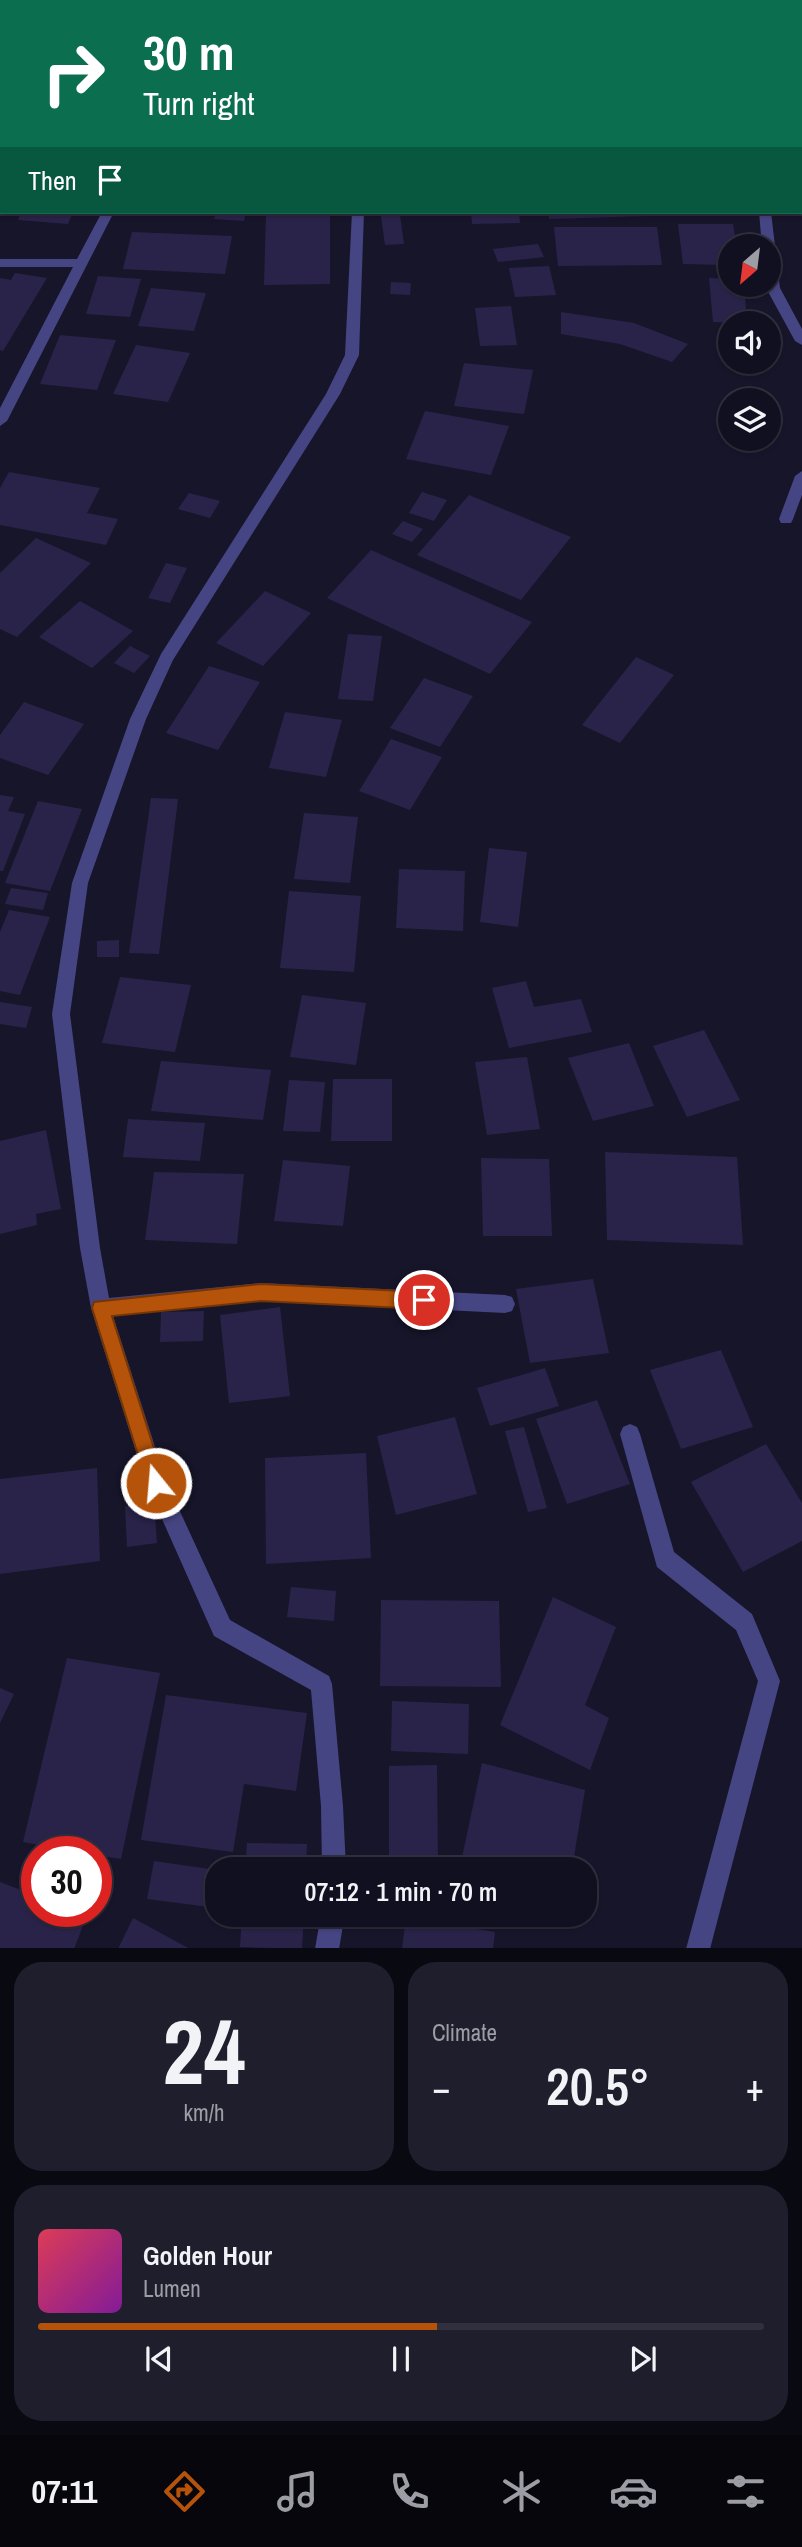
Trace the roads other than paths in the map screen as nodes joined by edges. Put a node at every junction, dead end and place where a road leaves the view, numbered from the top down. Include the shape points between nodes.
1 (107, 214) edge
2 (358, 214) edge
3 (765, 214) edge
4 (0, 263) edge
5 (83, 263) junction
6 (802, 341) edge
7 (0, 421) edge
8 (802, 476) edge
9 (786, 519) dead end
10 (505, 1304) dead end
11 (101, 1308) junction
12 (630, 1434) dead end
13 (334, 1857) edge
14 (331, 1927) edge
15 (327, 1948) edge
16 (698, 1948) edge

1 - 5 street
2 - 11 street via 352,355 333,394 166,658 138,719 79,883 61,1014
3 - 6 street via 773,288
4 - 5 street
5 - 7 street
8 - 9 street
10 - 11 street via 261,1292
11 - 13 street via 156,1483 222,1628 321,1684
12 - 16 street via 664,1559 744,1622 769,1681
14 - 15 street

